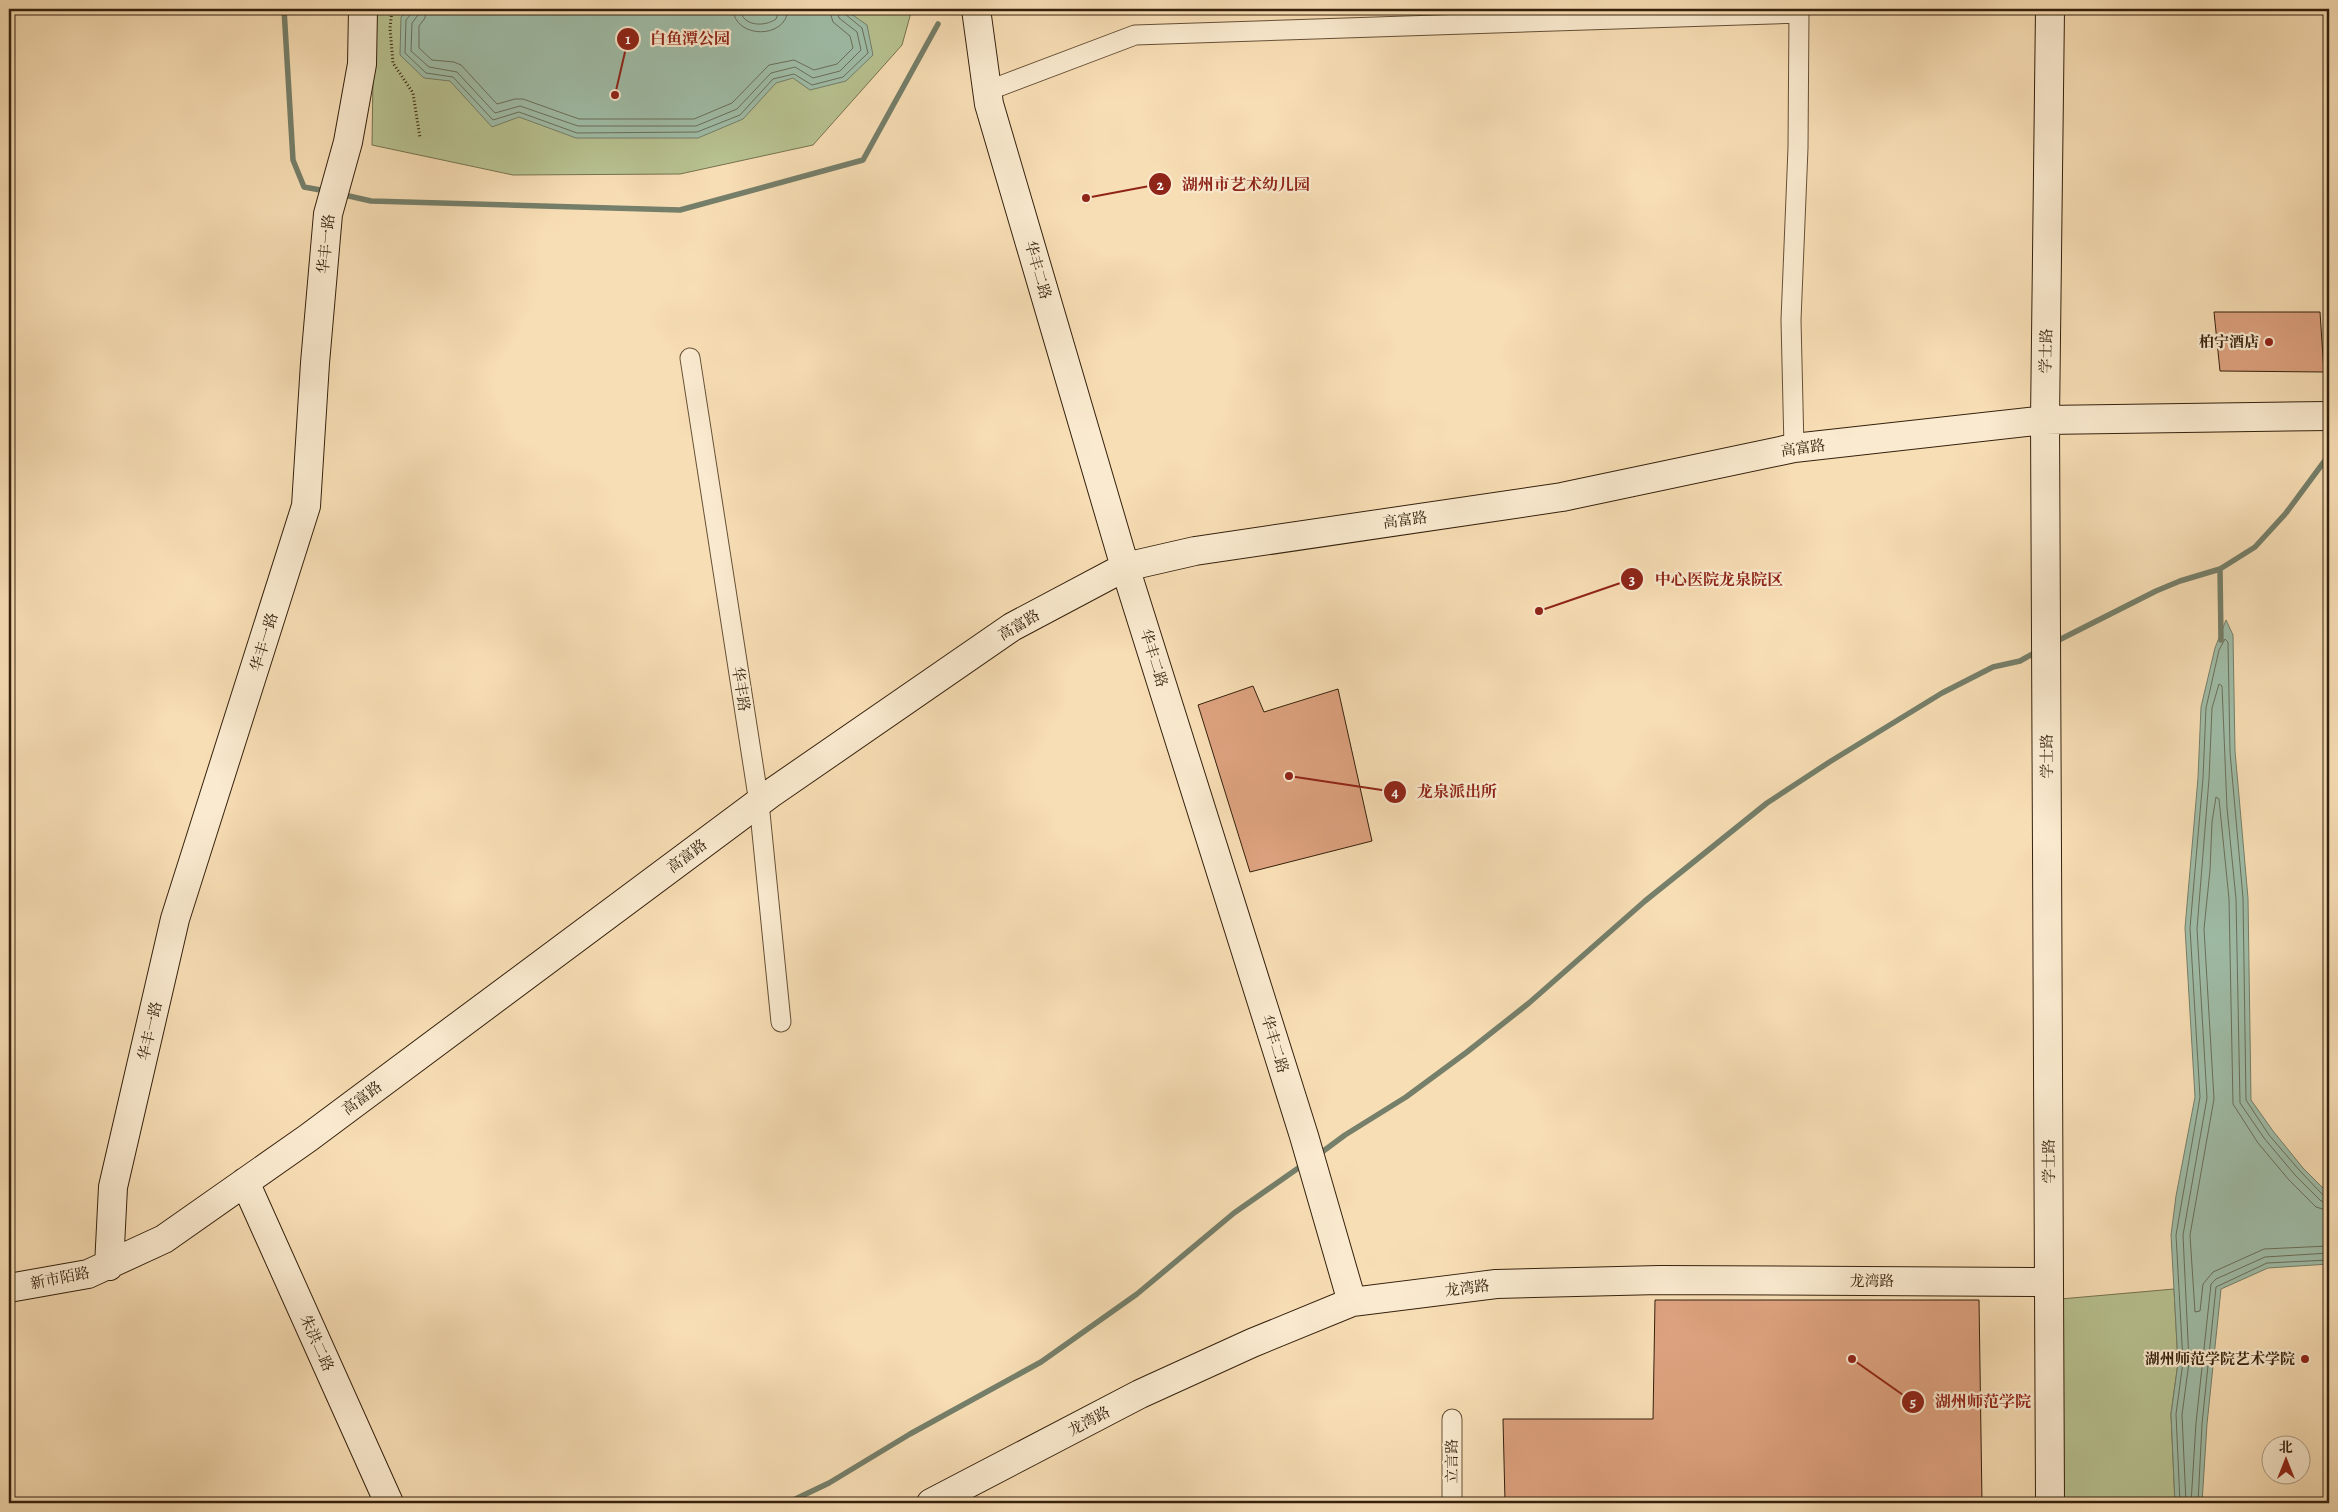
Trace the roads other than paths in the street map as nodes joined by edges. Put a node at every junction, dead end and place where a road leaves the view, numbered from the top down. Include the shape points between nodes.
1 (363, 9) edge
2 (976, 9) edge
3 (2050, 9) edge
4 (1592, 14) edge
5 (987, 91) junction
6 (690, 358) dead end
7 (2329, 416) edge
8 (2045, 420) junction
9 (1794, 448) junction
10 (1125, 567) junction
11 (759, 803) junction
12 (781, 1022) dead end
13 (245, 1182) junction
14 (164, 1239) joint
15 (109, 1266) junction
16 (2050, 1282) junction
17 (9, 1288) edge
18 (1352, 1302) junction
19 (1452, 1419) dead end
20 (389, 1503) edge
21 (931, 1503) edge
22 (1452, 1503) edge
23 (2050, 1503) edge

1 - 15 street, 华丰一路 via 362,64 348,142 328,214 306,506 175,919 113,1187
2 - 5 street, 华丰二路
3 - 8 street, 学士路
4 - 5 street via 1135,35
4 - 9 street via 1799,13 1798,148 1791,320
5 - 10 street, 华丰二路
6 - 11 street, 华丰路
7 - 8 street, 高富路
8 - 9 street, 高富路
8 - 16 street, 学士路
9 - 10 street, 高富路 via 1562,497 1195,551
10 - 11 street, 高富路 via 1012,627
10 - 18 street, 华丰二路 via 1304,1136
11 - 12 street, 华丰路
11 - 13 street, 高富路
13 - 14 street, 高富路
13 - 20 street, 朱洪二路
14 - 15 street, 新市陌路
15 - 17 street, 新市陌路 via 88,1274
16 - 18 street, 龙湾路 via 1660,1280 1496,1284
16 - 23 street, 学士路
18 - 21 street, 龙湾路 via 1140,1394
19 - 22 street, 立言路

